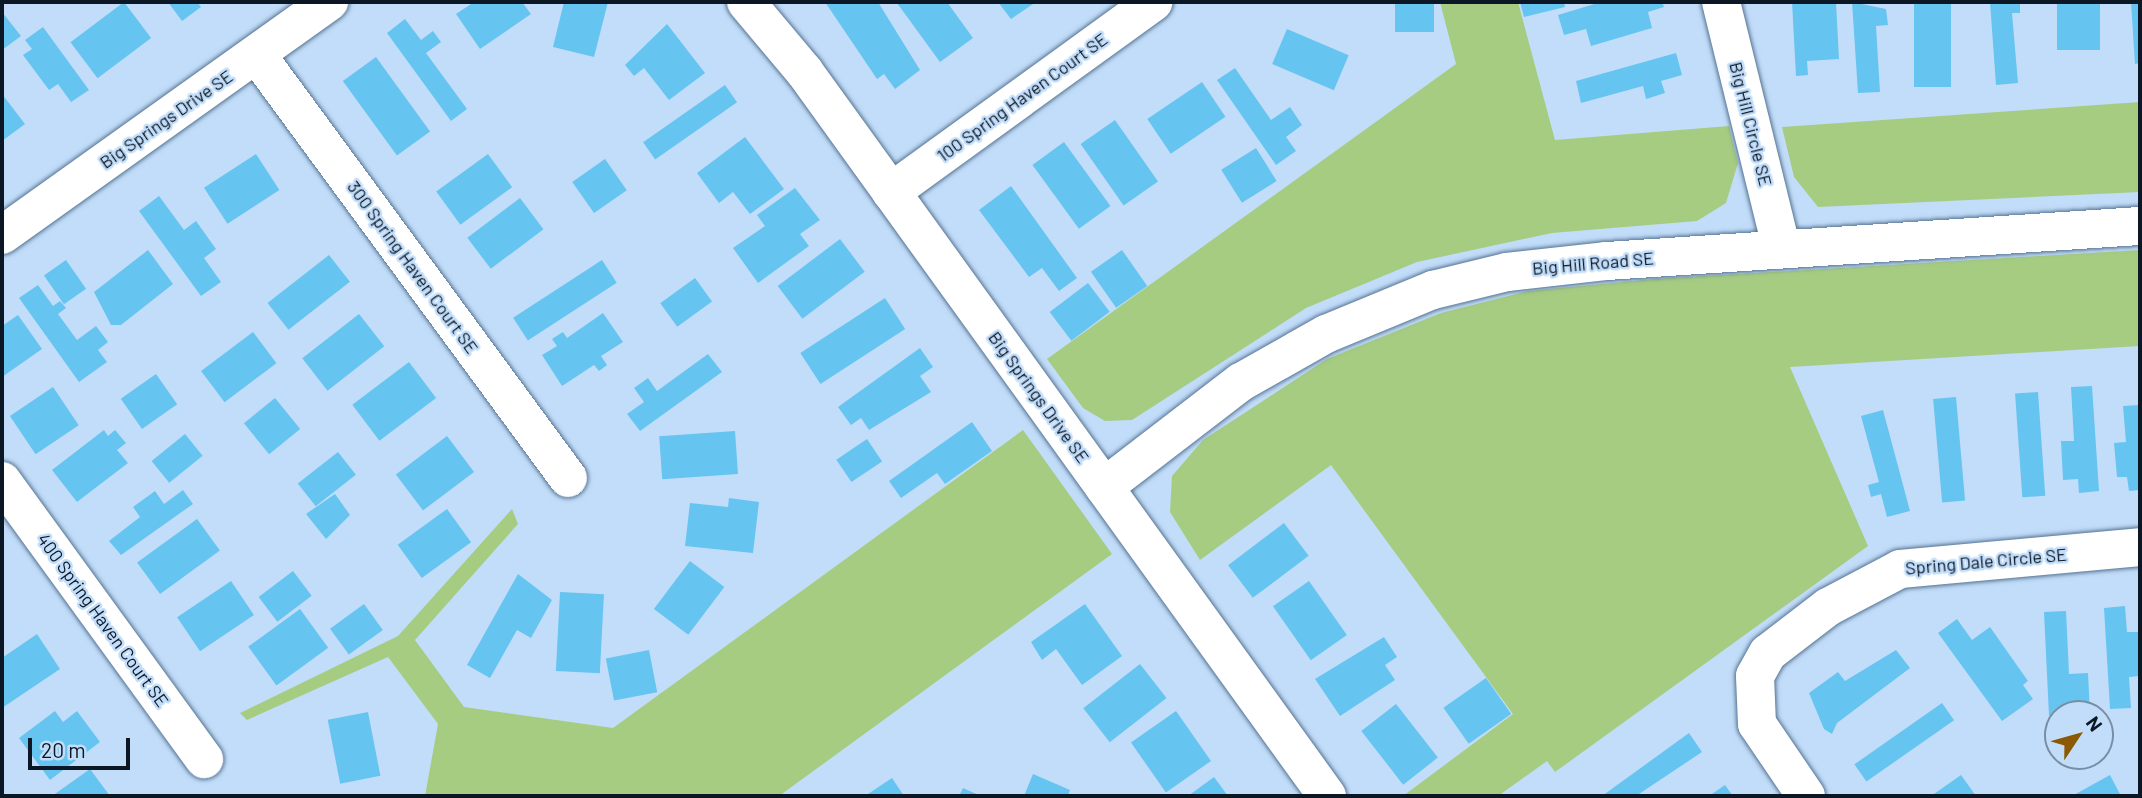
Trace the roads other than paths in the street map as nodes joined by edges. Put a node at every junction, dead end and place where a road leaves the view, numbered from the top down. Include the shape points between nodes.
1 (329, 2) edge
2 (746, 2) edge
3 (1153, 2) edge
4 (1721, 2) edge
5 (257, 55) junction
6 (891, 192) junction
7 (2140, 226) edge
8 (2, 234) edge
9 (1781, 247) junction
10 (568, 478) dead end
11 (2, 481) edge
12 (1104, 487) junction
13 (2140, 547) edge
14 (204, 759) dead end
15 (1328, 796) edge
16 (1806, 796) edge

1 - 5 street, Big Springs Drive SE
2 - 6 street, Big Springs Drive SE
3 - 6 street, 100 Spring Haven Court SE
4 - 9 street, Big Hill Circle SE
5 - 8 street, Big Springs Drive SE
5 - 10 street, 300 Spring Haven Court SE
6 - 12 street, Big Springs Drive SE
7 - 9 street, Big Hill Road SE
9 - 12 street, Big Hill Road SE via 1546,267 1433,290 1326,334 1241,382
11 - 14 street, 400 Spring Haven Court SE
12 - 15 street, Big Springs Drive SE
13 - 16 street, Spring Dale Circle SE via 1900,569 1828,607 1768,653 1755,676 1757,724

